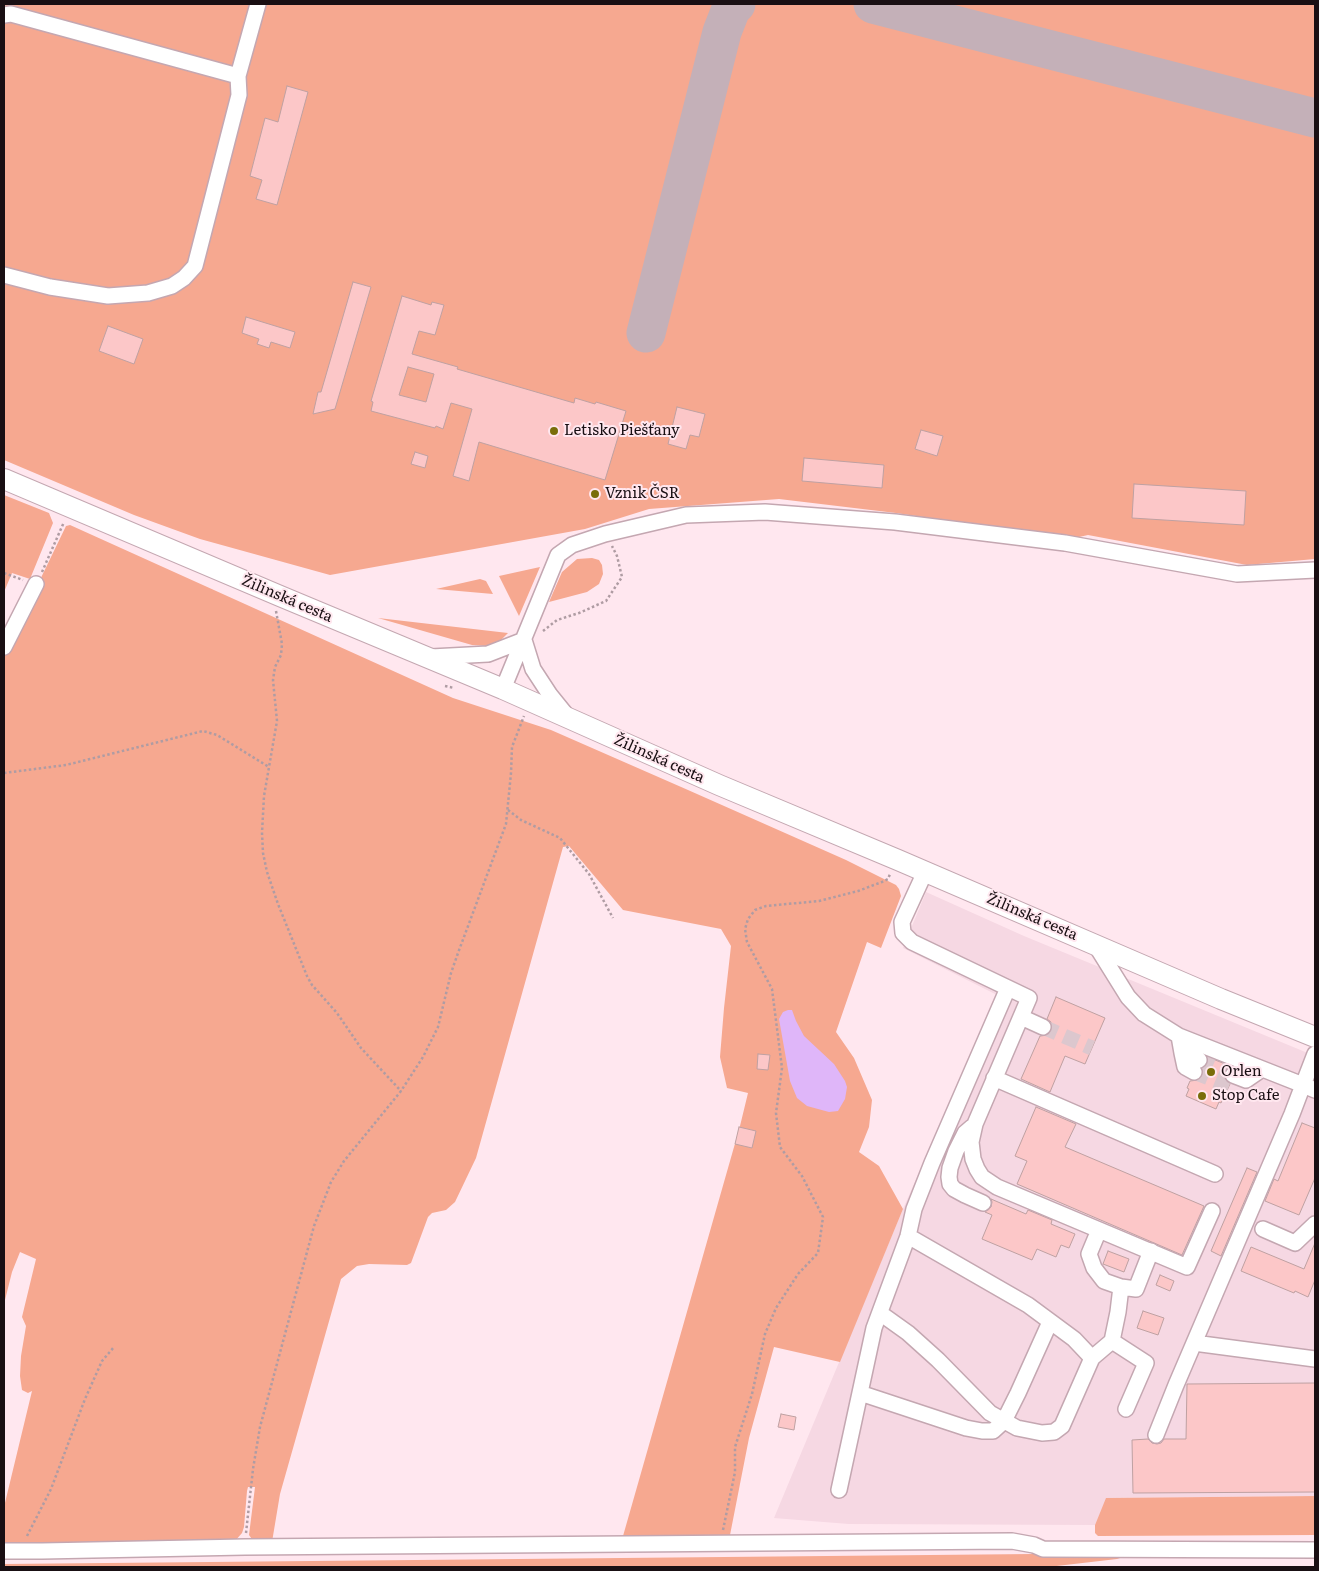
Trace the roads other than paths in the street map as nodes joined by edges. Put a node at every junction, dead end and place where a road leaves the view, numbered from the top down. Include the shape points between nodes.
1 (258, 4) edge
2 (4, 15) edge
3 (238, 76) junction
4 (4, 275) edge
5 (4, 479) edge
6 (1315, 570) edge
7 (36, 584) road end
8 (524, 640) junction
9 (4, 647) edge
10 (427, 658) junction
11 (504, 689) junction
12 (570, 719) junction
13 (925, 872) junction
14 (1095, 944) junction
15 (1008, 988) junction
16 (1021, 1017) junction
17 (1043, 1027) tunnel mouth
18 (1179, 1036) junction
19 (1315, 1037) edge
20 (1315, 1054) edge
21 (1197, 1066) tunnel mouth
22 (1262, 1069) junction
23 (994, 1078) junction
24 (1236, 1080) tunnel mouth
25 (1309, 1088) edge
26 (975, 1124) junction
27 (1215, 1174) dead end
28 (983, 1203) dead end
29 (1212, 1211) dead end
30 (1315, 1224) edge
31 (1263, 1229) dead end
32 (1099, 1230) junction
33 (908, 1236) junction
34 (1151, 1251) junction
35 (1120, 1287) junction
36 (880, 1313) junction
37 (1050, 1322) junction
38 (1112, 1341) junction
39 (1194, 1342) junction
40 (1092, 1358) junction
41 (1315, 1359) edge
42 (860, 1393) junction
43 (1126, 1409) dead end
44 (1004, 1421) junction
45 (1156, 1435) dead end
46 (839, 1490) dead end
47 (1315, 1550) edge
48 (4, 1551) edge

1 - 3 lane
2 - 3 lane via 11,14
3 - 4 lane via 239,95 195,266 184,278 172,286 148,293 108,296 50,287
5 - 10 main road, Žilinská cesta
6 - 8 lane via 1237,574 1055,542 895,522 766,512 686,515 605,534 572,545 558,555
7 - 9 lane
8 - 10 lane via 488,654
8 - 11 lane
8 - 12 lane via 533,669
10 - 11 main road, Žilinská cesta
11 - 12 main road, Žilinská cesta
12 - 13 main road, Žilinská cesta
13 - 14 main road, Žilinská cesta
13 - 15 lane via 902,922 903,933 912,942
14 - 18 lane via 1128,997 1144,1014
14 - 19 main road, Žilinská cesta
15 - 16 lane via 1030,998
15 - 33 lane via 917,1200
16 - 17 lane
16 - 23 lane
18 - 21 lane via 1185,1067
18 - 22 lane
20 - 25 lane
22 - 24 lane
22 - 25 lane
23 - 26 lane
23 - 27 lane
25 - 39 lane via 1292,1114
26 - 28 lane via 965,1133 956,1151 949,1178 954,1189
26 - 32 lane via 972,1150 976,1170 982,1176 997,1187
29 - 34 lane via 1187,1267
30 - 31 lane via 1295,1243
32 - 34 lane
32 - 35 lane via 1089,1254 1094,1268 1104,1281
33 - 36 lane
33 - 37 lane via 1028,1305
34 - 35 lane via 1136,1289
35 - 38 lane
36 - 42 lane
36 - 44 lane via 908,1333 990,1413
37 - 40 lane via 1074,1339
37 - 44 lane
38 - 40 lane
38 - 43 lane via 1146,1363
39 - 41 lane
39 - 45 lane
40 - 44 lane via 1062,1426 1054,1432 1017,1428
42 - 44 lane via 982,1432 993,1430
42 - 46 lane
47 - 48 lane via 1043,1550 1012,1541

